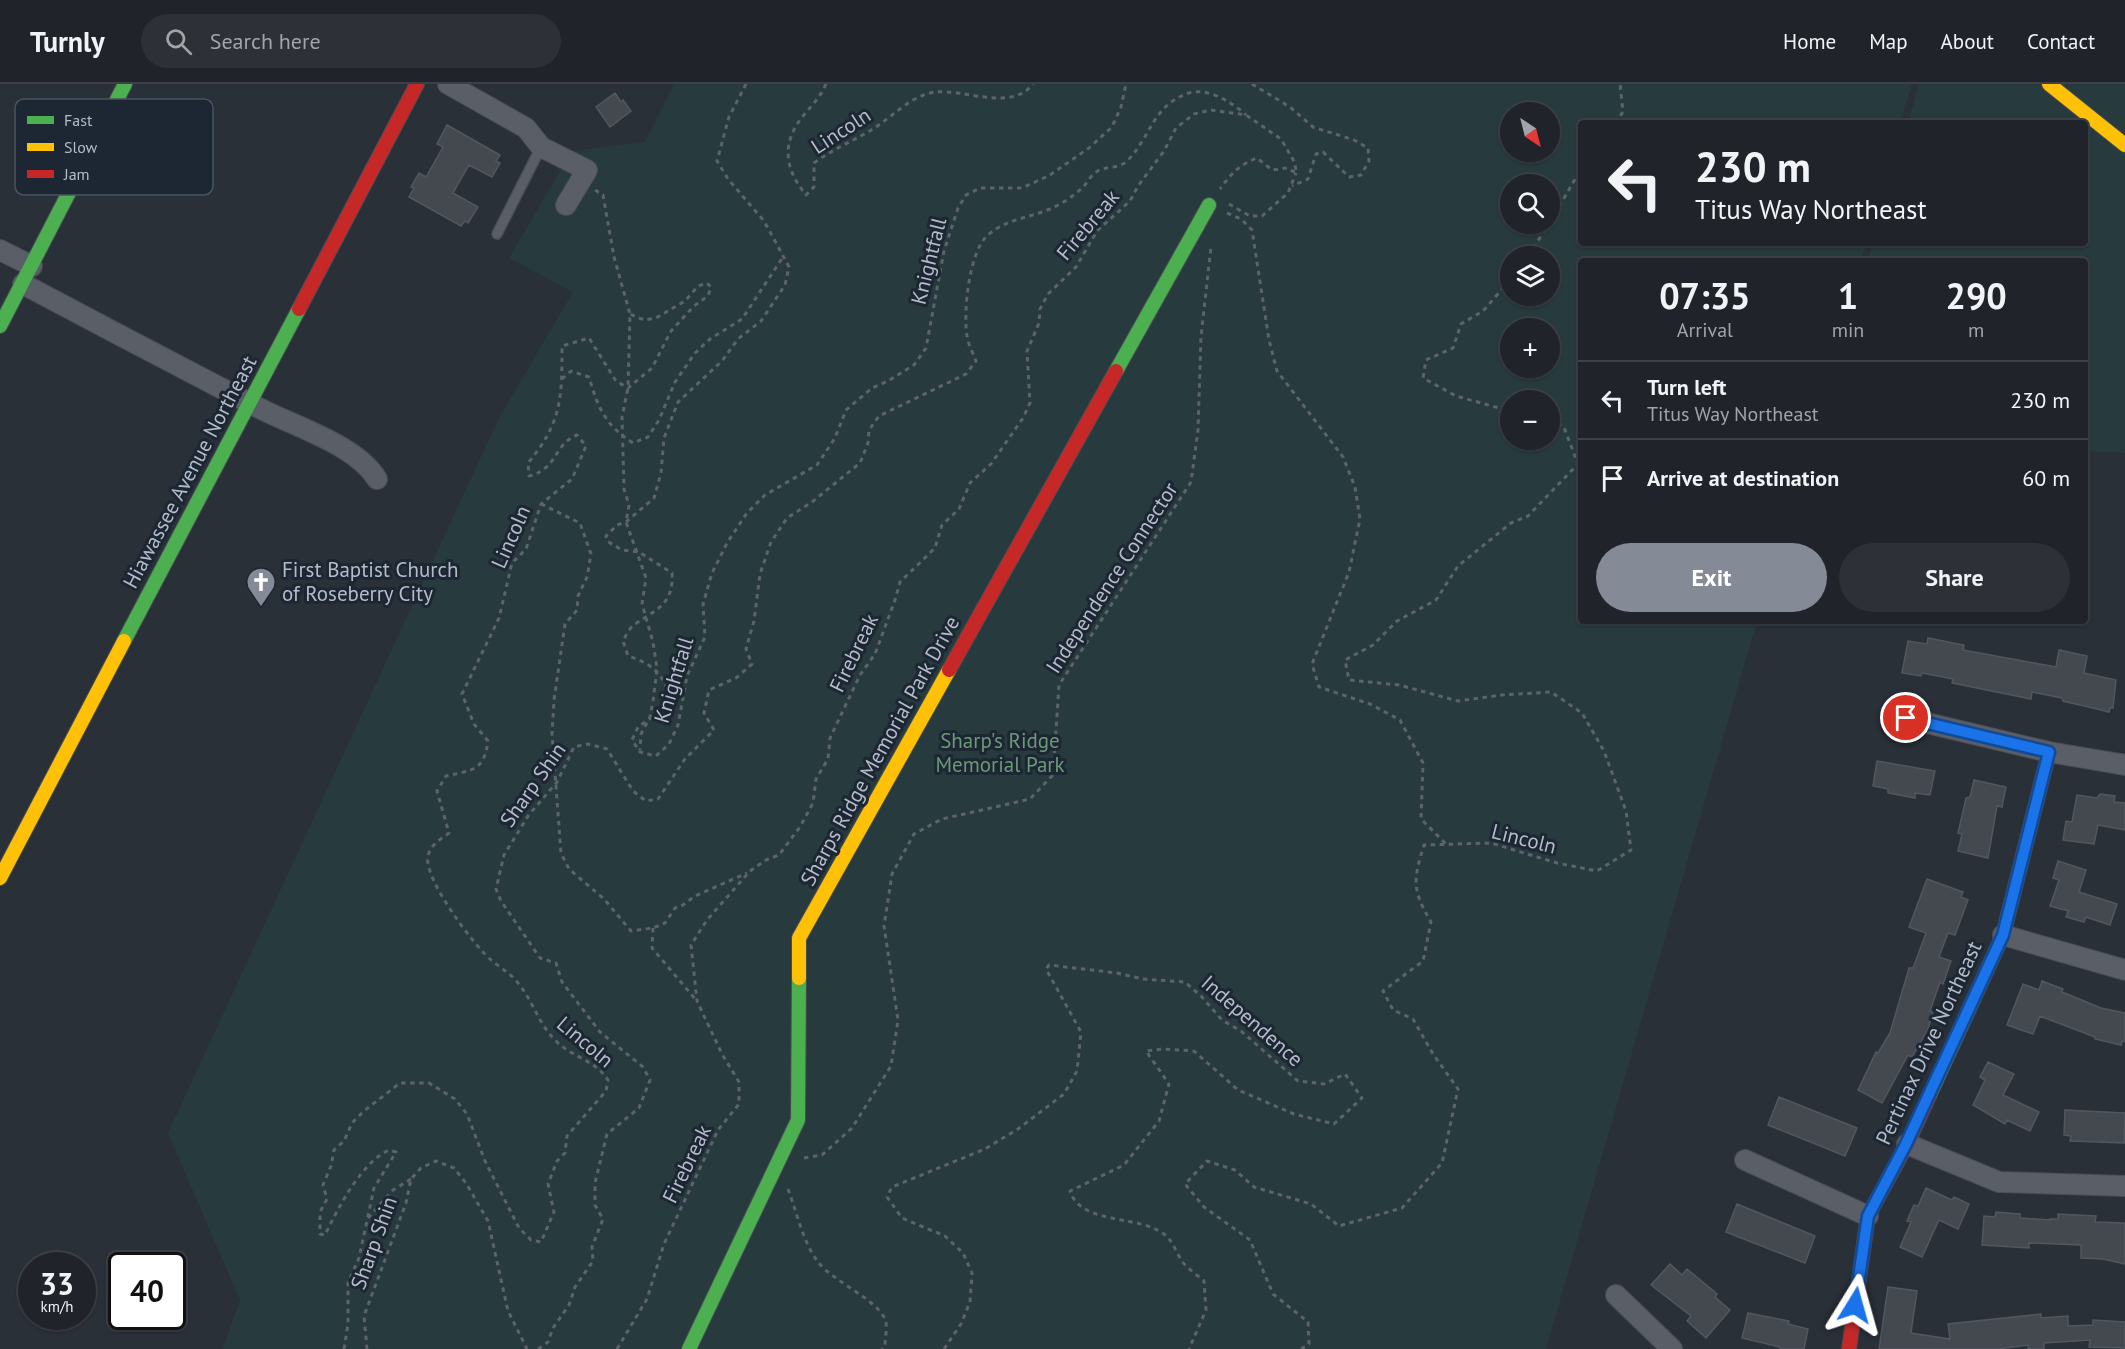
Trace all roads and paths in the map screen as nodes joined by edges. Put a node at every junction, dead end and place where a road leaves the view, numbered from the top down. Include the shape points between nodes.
1 (125, 84) edge
2 (417, 84) edge
3 (448, 84) edge
4 (746, 84) edge
5 (826, 84) edge
6 (1033, 84) edge
7 (1126, 84) edge
8 (1252, 84) edge
9 (1620, 84) edge
10 (2049, 84) edge
11 (117, 99) edge
12 (1246, 115) junction
13 (1617, 120) edge
14 (2125, 145) edge
15 (542, 147) junction
16 (1296, 172) junction
17 (1578, 174) edge
18 (1292, 186) junction
19 (68, 195) edge
20 (1560, 204) edge
21 (566, 205) joint
22 (1209, 205) junction
23 (497, 234) dead end
24 (1210, 237) dead end
25 (0, 250) edge
26 (783, 257) junction
27 (32, 266) junction
28 (23, 284) junction
29 (1500, 292) edge
30 (630, 314) junction
31 (0, 326) edge
32 (562, 379) junction
33 (628, 388) junction
34 (250, 403) junction
35 (1500, 408) edge
36 (1560, 425) edge
37 (624, 437) junction
38 (377, 479) dead end
39 (541, 504) junction
40 (626, 522) junction
41 (639, 552) junction
42 (645, 619) junction
43 (657, 669) junction
44 (650, 717) junction
45 (1906, 718) dead end
46 (640, 752) junction
47 (2049, 752) junction
48 (2125, 765) edge
49 (557, 782) junction
50 (1448, 846) junction
51 (750, 871) junction
52 (0, 878) edge
53 (653, 928) junction
54 (2003, 935) junction
55 (2125, 970) edge
56 (697, 1001) junction
57 (1906, 1144) junction
58 (1745, 1160) dead end
59 (778, 1162) junction
60 (411, 1179) junction
61 (2125, 1186) edge
62 (1868, 1216) junction
63 (367, 1219) junction
64 (1616, 1295) dead end
65 (344, 1349) edge
66 (367, 1349) edge
67 (527, 1349) edge
68 (538, 1349) edge
69 (617, 1349) edge
70 (689, 1349) edge
71 (882, 1349) edge
72 (944, 1349) edge
73 (1189, 1349) edge
74 (1301, 1349) edge
75 (1672, 1349) edge
76 (1849, 1349) edge

1 - 11 street
2 - 34 street, Hiawassee Avenue Northeast
3 - 15 street via 526,128
4 - 26 path via 729,117 717,161 764,221
5 - 6 path, Lincoln via 795,127 786,158 795,182 806,195 814,187 814,163 912,102 935,92 1003,98 1027,91
7 - 46 path, Knightfall via 1112,127 1089,148 1022,188 980,188 966,195 944,251 926,348 914,365 872,388 846,410 835,438 817,465 765,495 747,513 712,573 703,604 705,637 687,676 678,724 669,744 656,756
8 - 18 path via 1290,107 1313,127 1368,148 1369,161 1361,175 1349,177 1323,152 1316,154 1308,178
9 - 13 path via 1623,112
10 - 14 street
12 - 16 path, Firebreak via 1281,139
12 - 49 path, Sharp Shin via 1232,103 1207,94 1191,92 1167,103 1124,164 1096,171 1084,186 1050,209 1013,219 986,236 975,255 966,306 967,337 976,361 966,374 879,416 869,430 860,463 787,518 771,542 760,574 746,649 752,664 736,678 709,690 704,713 714,730 685,759 658,799 646,801 633,791 607,749 588,744 574,747
12 - 51 path, Firebreak via 1211,110 1194,114 1176,128 1130,201 1097,231 1076,267 1048,294 1027,351 1030,403 1023,418 991,464 970,483 958,508 942,525 935,548 900,582 875,654 860,675 830,738 828,759 816,779 813,803 779,855
15 - 21 street via 587,170
15 - 23 lane
16 - 18 path
16 - 22 path via 1287,168 1272,170 1257,158 1249,161 1233,172
17 - 20 path
18 - 22 path via 1262,216 1250,216 1231,204
19 - 27 street
21 - 30 path via 589,190 603,195
22 - 50 path via 1241,219 1252,230 1277,371 1343,457 1354,487 1360,519 1349,572 1312,664 1319,687 1370,704 1400,720 1423,763 1421,819
22 - 59 street, Sharps Ridge Memorial Park Drive via 800,938 798,1120
24 - 59 path, Independence Connector via 1191,482 1059,685 1053,776 1030,800 942,819 914,834 892,874 884,926 898,1020 891,1066 852,1128 822,1155
25 - 27 street
26 - 37 path via 742,319 695,353 675,382 648,436 633,442
26 - 40 path, Knightfall via 789,267 785,285 761,321 738,339 722,361 678,402 664,438 654,498
27 - 28 street
28 - 31 street
28 - 34 street
29 - 35 path via 1484,310 1461,324 1453,348 1426,360 1423,378 1456,396
30 - 33 path
30 - 33 path via 644,320 656,318 685,301 698,286 711,287 708,296 671,332 652,368
32 - 33 path, Lincoln via 562,346 589,338 616,381
32 - 37 path via 571,371 589,377 597,406
32 - 39 path, Lincoln via 560,405 545,443 528,463 529,476 541,473 554,460 565,440 577,435 586,446 572,479
33 - 37 path via 622,417
34 - 38 street via 342,449 360,460
34 - 52 street, Hiawassee Avenue Northeast
36 - 50 path, Lincoln via 1578,464 1528,516 1510,523 1458,566 1436,600 1397,621 1373,645 1345,660 1349,680 1399,685 1458,701 1551,692 1582,713 1604,751 1626,811 1631,850 1597,871 1491,843
37 - 40 path via 624,489 629,505
39 - 49 path via 580,523 591,554 577,610 565,624 552,734
39 - 63 path, Lincoln via 526,549 512,563 499,618 462,694 474,724 488,741 486,757 475,769 446,776 437,791 449,833 436,842 428,855 428,870 448,906 488,957 516,980 556,1042 601,1069 609,1080 606,1091 567,1136 564,1153 548,1184 554,1212 541,1242 531,1240 519,1228 485,1161 467,1114 455,1099 429,1083 400,1083 352,1123 344,1141 334,1150 323,1185 327,1199 320,1212 320,1234 325,1235 350,1186 381,1154 396,1152 374,1188
40 - 41 path
40 - 41 path, Knightfall via 606,536 608,541 622,550
41 - 42 path via 646,578 642,604
41 - 42 path, Knightfall via 672,573 665,604
42 - 43 path
42 - 43 path, Knightfall via 632,626 623,641 628,656
43 - 44 path
43 - 44 path, Knightfall via 673,703
44 - 46 path via 641,734
44 - 46 path, Knightfall via 638,727 632,740
45 - 47 street
47 - 48 street
47 - 54 street, Pertinax Drive Northeast
49 - 53 path via 561,853 569,869 604,899 631,931
49 - 68 path, Sharp Shin via 528,816 504,855 496,889 540,957 556,963 562,982 600,1032 643,1067 650,1080 639,1108 607,1134 595,1183 596,1205 603,1219 592,1247 593,1261 575,1287 548,1342
50 - 74 path, Lincoln via 1424,845 1415,876 1419,902 1431,922 1423,961 1383,991 1393,1010 1413,1019 1458,1089 1442,1163 1402,1208 1339,1226 1311,1204 1254,1187 1235,1170 1208,1161 1185,1184 1204,1207 1250,1240 1273,1294 1308,1322 1309,1344
51 - 53 path via 695,896
51 - 56 path, Firebreak via 707,920 691,945
53 - 56 path via 652,948
54 - 55 street
54 - 57 street, Pertinax Drive Northeast
56 - 69 path, Firebreak via 739,1082 740,1104 717,1130 664,1244 647,1299
57 - 61 street via 1999,1182
57 - 62 street, Pertinax Drive Northeast
58 - 62 street
59 - 70 street, Sharps Ridge Memorial Park Drive
59 - 71 path via 808,1244 819,1263 882,1311 886,1323
60 - 63 path via 393,1190
60 - 66 path, Sharp Shin via 406,1203 364,1316
60 - 67 path, Sharp Shin via 436,1161 454,1168 466,1183 488,1221 511,1321
62 - 76 street, Pertinax Drive Northeast
63 - 65 path, Lincoln via 359,1258 348,1282
64 - 75 street
72 - 73 path, Independence via 970,1302 972,1273 963,1253 945,1236 902,1218 887,1197 892,1187 994,1144 1064,1094 1077,1071 1081,1032 1046,969 1049,965 1185,982 1222,1020 1241,1031 1298,1081 1324,1083 1345,1074 1362,1098 1334,1124 1294,1114 1238,1090 1194,1051 1146,1051 1169,1084 1159,1121 1124,1165 1070,1191 1072,1199 1091,1212 1153,1228 1173,1241 1181,1259 1204,1281 1206,1310

